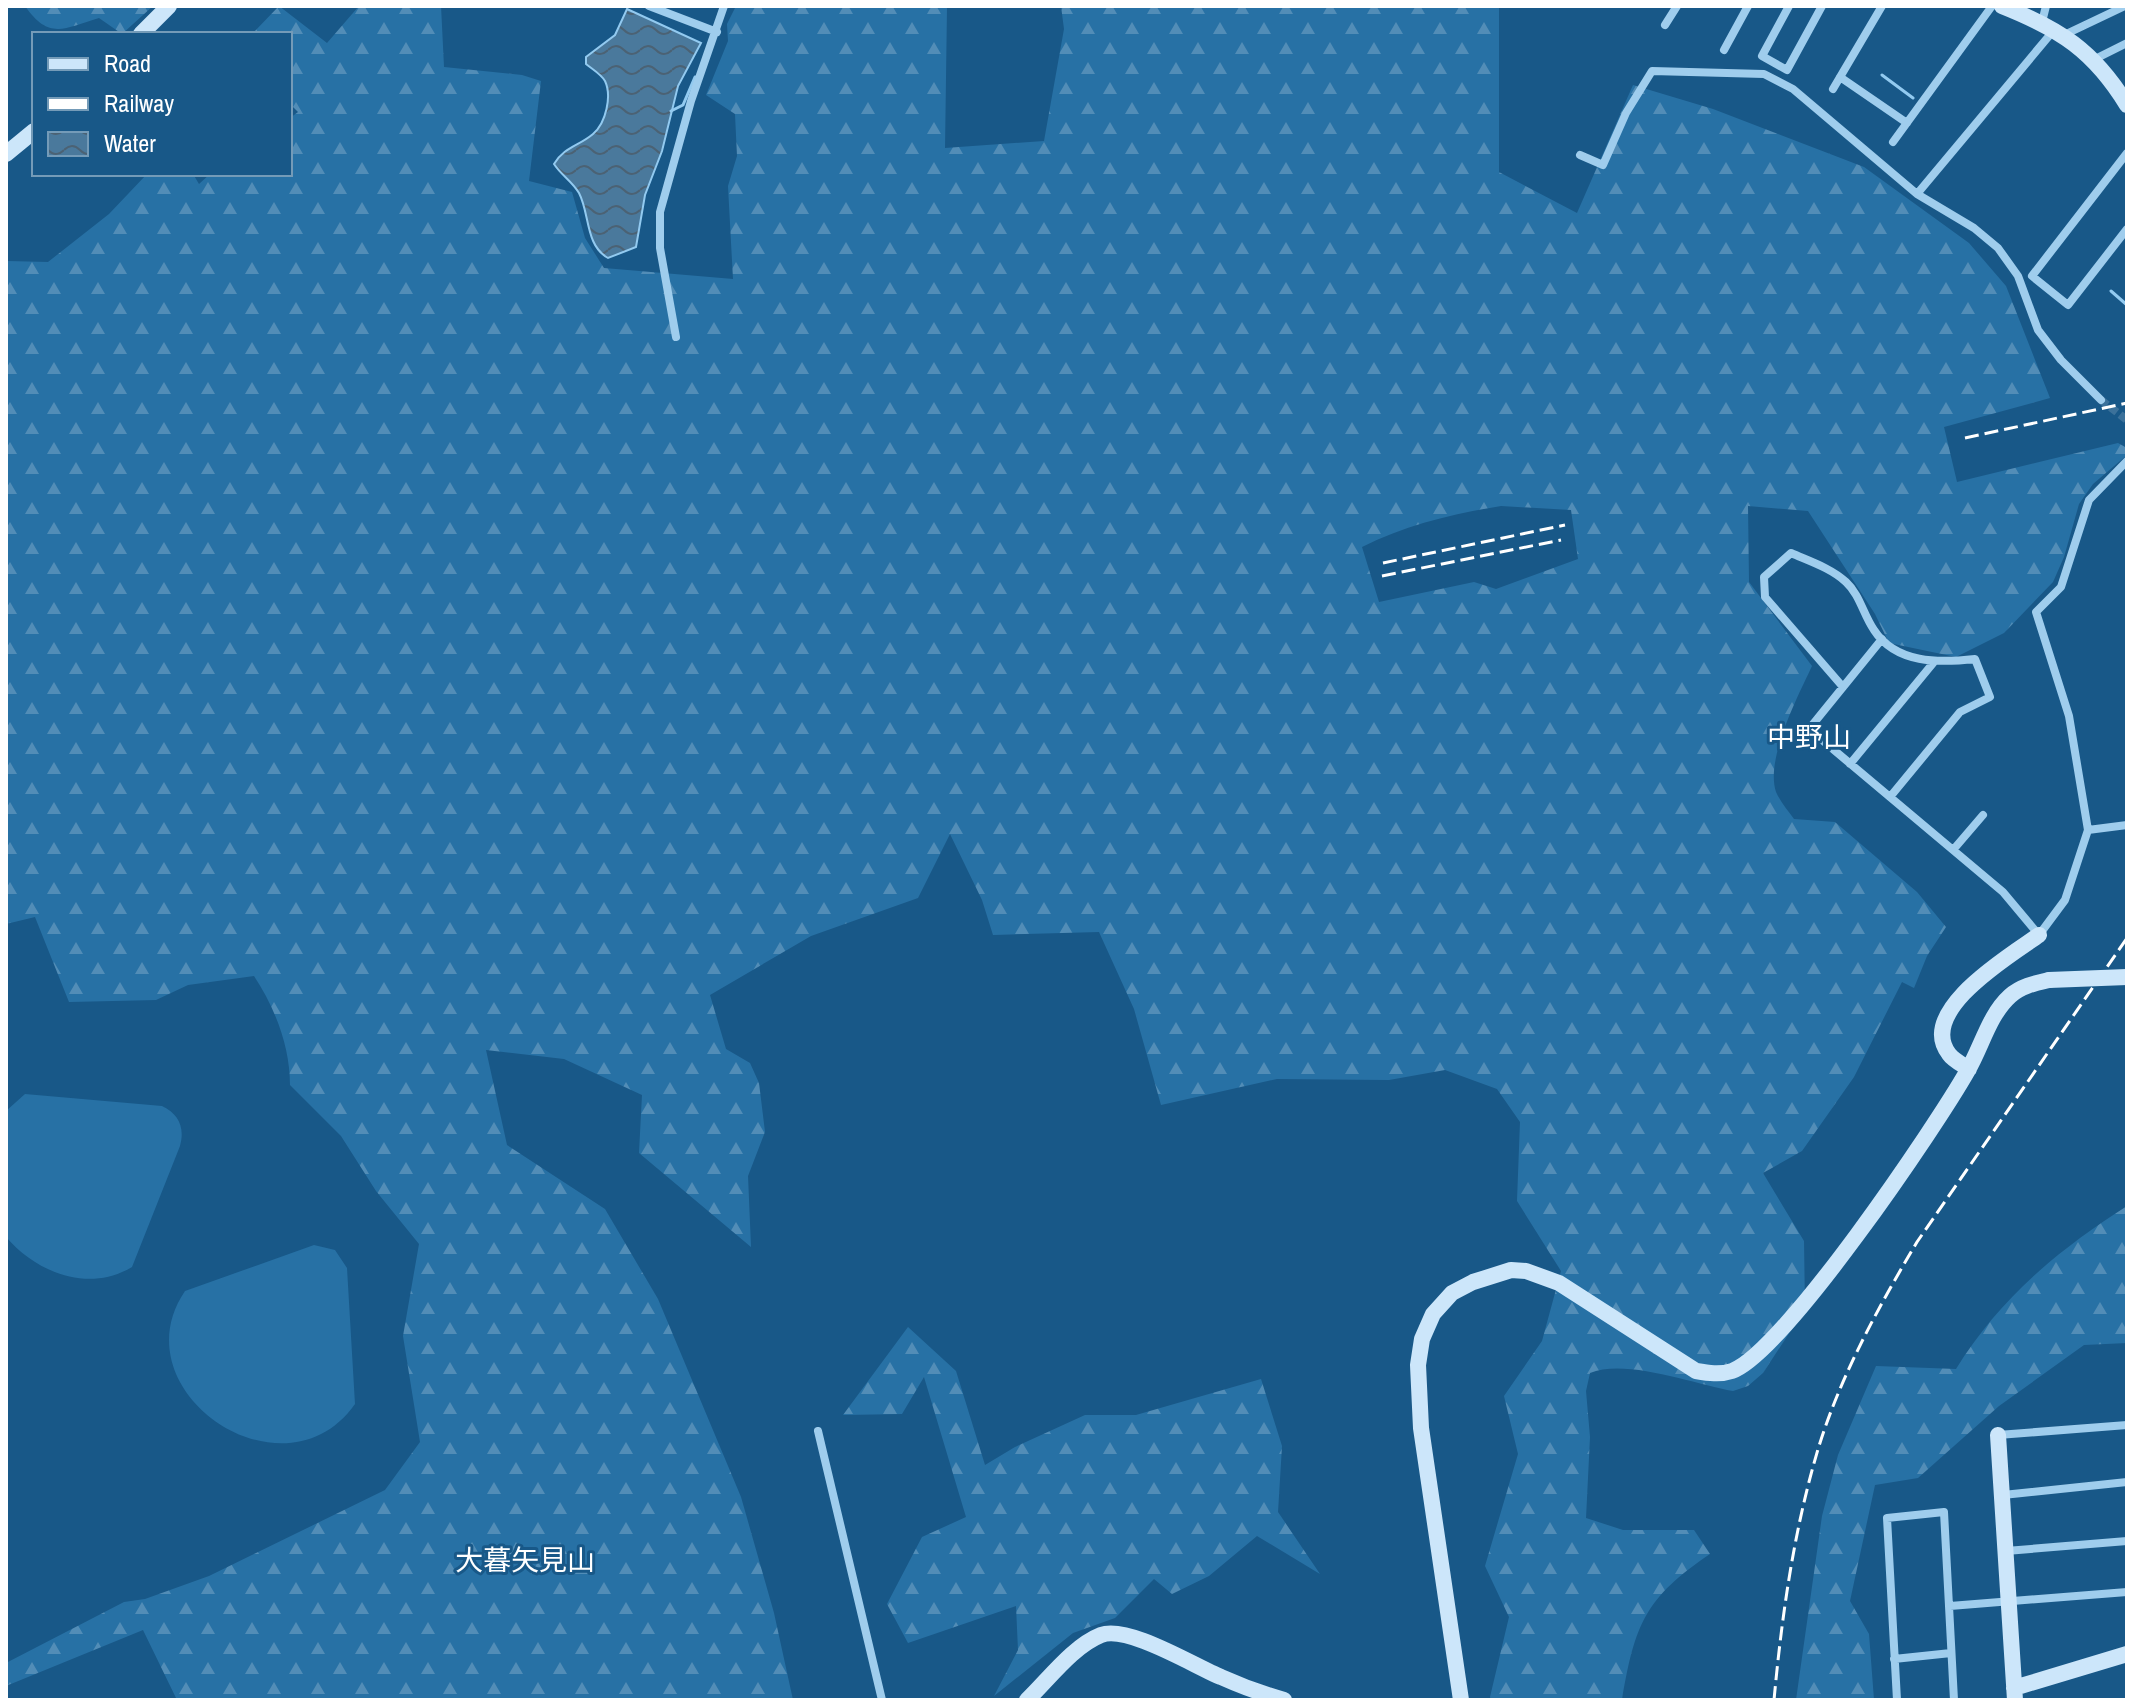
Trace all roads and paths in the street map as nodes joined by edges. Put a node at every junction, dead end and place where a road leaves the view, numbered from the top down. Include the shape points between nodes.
1 (169, 6) edge
2 (649, 6) edge
3 (724, 6) edge
4 (1677, 6) edge
5 (1748, 6) edge
6 (1789, 6) edge
7 (1822, 6) edge
8 (1882, 6) edge
9 (1992, 6) edge
10 (2002, 6) edge
11 (2125, 6) edge
12 (2052, 23) edge
13 (1665, 25) dead end
14 (143, 32) edge
15 (717, 32) junction
16 (2127, 43) edge
17 (1724, 50) dead end
18 (2095, 59) junction
19 (1840, 77) junction
20 (1833, 89) dead end
21 (2127, 105) edge
22 (1907, 123) junction
23 (32, 133) edge
24 (1893, 142) dead end
25 (2127, 153) edge
26 (6, 154) edge
27 (1580, 155) dead end
28 (1917, 194) junction
29 (2127, 229) edge
30 (676, 337) dead end
31 (2101, 400) tunnel mouth
32 (2127, 461) edge
33 (1882, 639) junction
34 (1934, 662) junction
35 (1843, 687) junction
36 (1850, 764) junction
37 (1890, 797) junction
38 (1983, 815) dead end
39 (2127, 825) edge
40 (2088, 830) junction
41 (1953, 850) junction
42 (2039, 935) junction
43 (2127, 977) edge
44 (1969, 1069) junction
45 (2127, 1425) edge
46 (818, 1431) dead end
47 (1998, 1435) joint
48 (2127, 1482) edge
49 (2003, 1495) junction
50 (2127, 1541) edge
51 (2006, 1551) junction
52 (2127, 1592) edge
53 (2009, 1602) junction
54 (1950, 1606) junction
55 (1951, 1653) junction
56 (2127, 1654) edge
57 (1894, 1659) junction
58 (2014, 1694) edge
59 (882, 1700) edge
60 (1027, 1700) edge
61 (1284, 1700) edge
62 (1461, 1700) edge
63 (1897, 1700) edge
64 (1954, 1700) edge

1 - 14 street
2 - 15 street
3 - 15 street
4 - 13 street
5 - 17 street
6 - 7 street via 1762,56 1787,70
8 - 19 street
9 - 22 street
10 - 12 street
11 - 12 street
12 - 18 street
12 - 28 street
15 - 30 street via 660,212 660,248
16 - 18 street
18 - 21 street
19 - 20 street
19 - 22 street
22 - 24 street
23 - 26 street
25 - 29 street via 2032,276 2068,305
27 - 28 street via 1603,165 1652,71 1764,74 1793,89
28 - 31 street via 1998,248 2018,276 2038,330
32 - 40 street via 2089,500 2061,587 2036,612 2069,716
33 - 34 street via 1895,651
33 - 35 street
33 - 35 street via 1855,592 1824,568 1791,553 1764,577 1765,597
34 - 36 street
34 - 37 street via 1975,659 1990,697 1960,712
35 - 36 street via 1809,729
36 - 37 street
37 - 41 street
38 - 41 street
39 - 40 street
40 - 42 street via 2065,900
41 - 42 street via 2003,892
42 - 44 street via 1978,980 1947,1014 1942,1037 1949,1054
43 - 44 street, bridge via 2049,980 2010,996
44 - 62 street via 1822,1279 1786,1323 1734,1370 1696,1371 1559,1283 1526,1271 1511,1270 1473,1282 1452,1293 1433,1314 1418,1365 1421,1428
45 - 47 street
46 - 59 street
47 - 49 street
48 - 49 street
49 - 51 street
50 - 51 street
51 - 53 street
52 - 53 street
53 - 54 street
53 - 58 street
54 - 55 street
54 - 57 street via 1944,1512 1887,1518
55 - 57 street
55 - 64 street
56 - 58 street
57 - 63 street
60 - 61 street via 1103,1634 1158,1648

